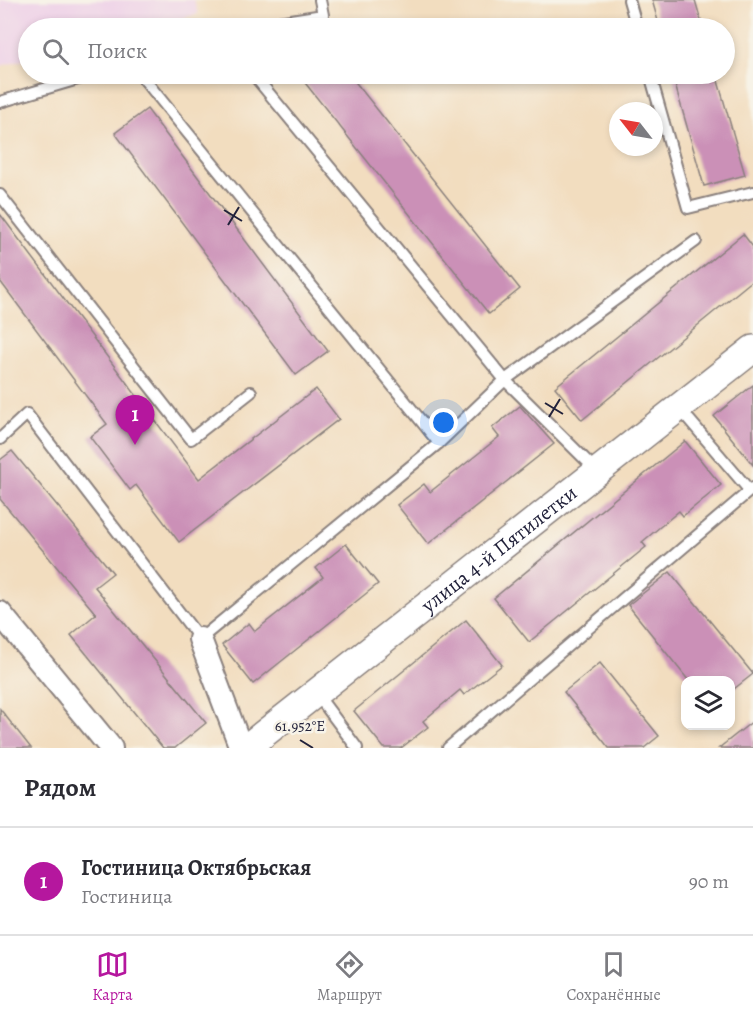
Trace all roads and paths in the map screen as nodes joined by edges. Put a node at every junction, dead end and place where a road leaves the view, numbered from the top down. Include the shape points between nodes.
1 (320, 0) edge
2 (629, 0) edge
3 (304, 18) edge
4 (635, 18) edge
5 (61, 84) edge
6 (148, 84) edge
7 (261, 84) edge
8 (653, 84) edge
9 (0, 102) edge
10 (753, 192) edge
11 (0, 195) edge
12 (696, 241) dead end
13 (753, 349) edge
14 (505, 380) junction
15 (251, 392) dead end
16 (679, 407) junction
17 (0, 439) edge
18 (439, 443) junction
19 (597, 471) junction
20 (751, 489) edge
21 (0, 613) edge
22 (200, 639) junction
23 (316, 693) junction
24 (111, 748) edge
25 (241, 748) edge
26 (246, 748) edge
27 (357, 748) edge
28 (448, 748) edge

1 - 3 lane via 323,15
2 - 4 lane
5 - 9 lane
6 - 18 lane
7 - 14 lane
8 - 10 lane via 688,208
11 - 15 lane via 191,439
12 - 14 lane
13 - 16 street, улица 4-й Пятилетки
14 - 18 lane
14 - 19 lane
16 - 19 street, улица 4-й Пятилетки
16 - 20 lane
17 - 22 lane via 27,414
18 - 22 lane
19 - 23 street, улица 4-й Пятилетки
20 - 28 lane
21 - 24 street
22 - 25 street
23 - 26 street, улица 4-й Пятилетки
23 - 27 lane

